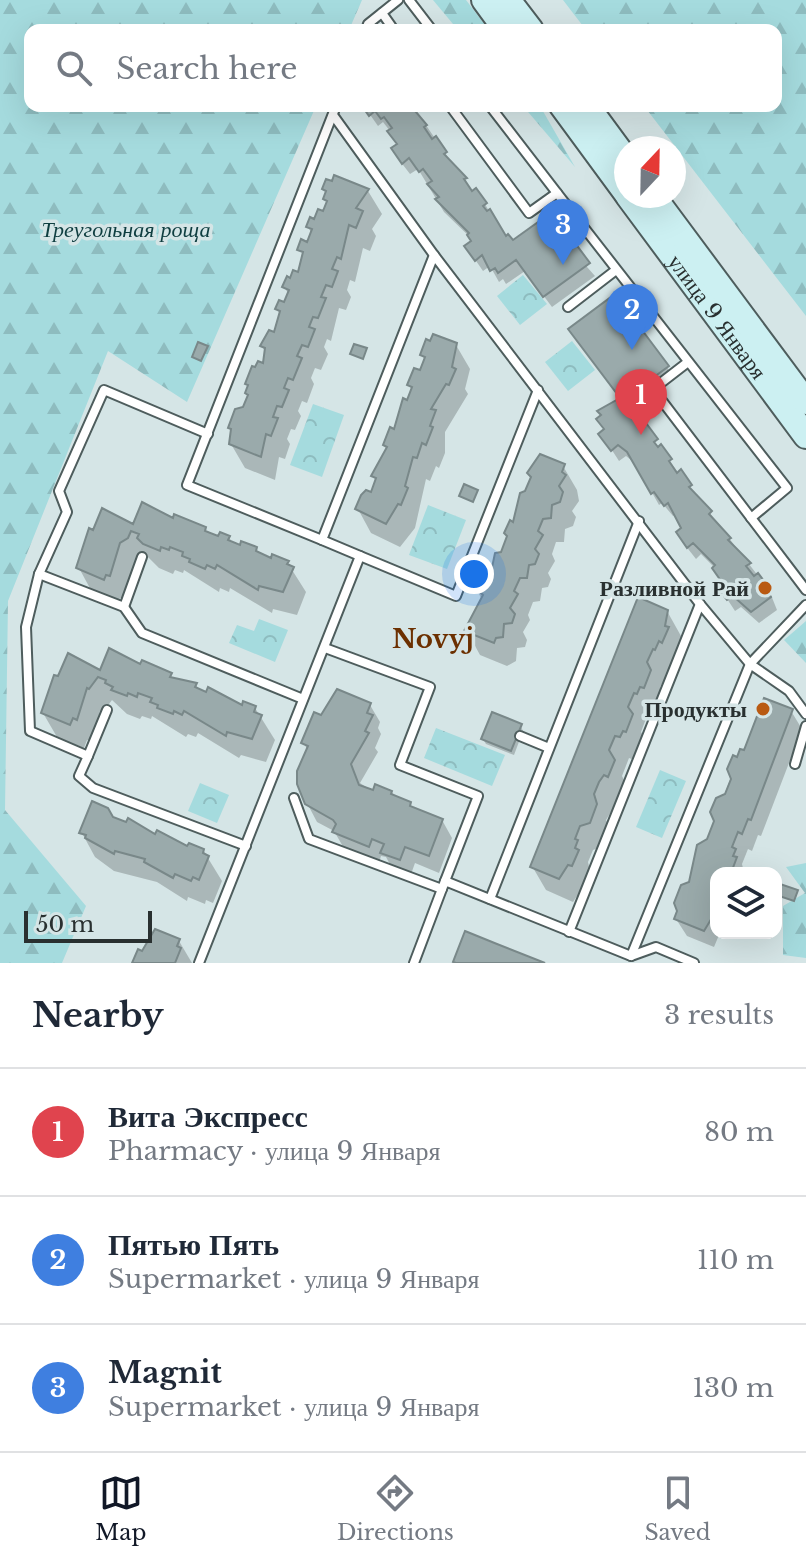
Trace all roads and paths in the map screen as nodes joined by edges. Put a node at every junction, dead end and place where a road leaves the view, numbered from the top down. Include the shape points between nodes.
1 (398, 0) edge
2 (409, 0) edge
3 (484, 0) edge
4 (508, 0) edge
5 (382, 13) junction
6 (372, 24) edge
7 (390, 24) edge
8 (427, 24) edge
9 (502, 24) edge
10 (526, 24) edge
11 (333, 112) edge
12 (335, 112) edge
13 (454, 112) edge
14 (495, 112) edge
15 (566, 112) edge
16 (591, 112) edge
17 (614, 143) edge
18 (614, 176) edge
19 (557, 193) junction
20 (637, 208) edge
21 (662, 208) edge
22 (434, 255) junction
23 (616, 270) junction
24 (568, 307) dead end
25 (688, 362) junction
26 (538, 390) junction
27 (806, 402) edge
28 (208, 434) junction
29 (806, 436) edge
30 (751, 518) junction
31 (639, 521) junction
32 (322, 540) junction
33 (360, 556) junction
34 (142, 557) dead end
35 (39, 574) junction
36 (806, 590) edge
37 (700, 604) junction
38 (806, 605) edge
39 (124, 607) junction
40 (325, 648) junction
41 (750, 664) junction
42 (303, 699) junction
43 (107, 710) dead end
44 (806, 714) edge
45 (806, 726) edge
46 (520, 736) dead end
47 (549, 748) junction
48 (88, 756) junction
49 (795, 764) dead end
50 (294, 798) dead end
51 (246, 846) junction
52 (444, 885) junction
53 (490, 899) junction
54 (569, 932) junction
55 (631, 956) junction
56 (199, 963) edge
57 (415, 963) edge
58 (694, 963) edge

1 - 5 lane
2 - 8 lane
3 - 9 main road
4 - 10 main road
5 - 6 lane
5 - 7 lane
11 - 28 lane
12 - 22 lane
13 - 19 lane via 529,213
14 - 19 lane
15 - 18 main road, улица 9 Января
16 - 17 main road
19 - 23 lane
20 - 29 main road, улица 9 Января
21 - 27 main road, улица 9 Января
22 - 26 lane
22 - 32 lane
23 - 24 lane
23 - 25 lane
25 - 30 lane via 653,389
25 - 30 lane via 787,488
26 - 31 lane
26 - 33 lane via 456,596
28 - 32 lane via 187,485
28 - 35 lane via 104,390 59,491 67,512
30 - 36 lane
31 - 37 lane
31 - 47 lane
32 - 33 lane
33 - 40 lane
34 - 39 lane
35 - 39 lane
35 - 48 lane via 26,627 30,731
37 - 41 lane
37 - 54 lane
38 - 41 lane
39 - 42 lane via 142,633
40 - 42 lane
40 - 52 lane via 430,687 400,765 478,796
41 - 44 lane via 789,691
41 - 55 lane
42 - 51 lane
43 - 48 lane
45 - 49 lane
46 - 47 lane
47 - 53 lane
48 - 51 lane via 79,776 93,788
50 - 52 lane via 309,839
51 - 56 lane
52 - 53 lane
52 - 57 lane
53 - 54 lane
54 - 55 lane
55 - 58 lane via 656,947

